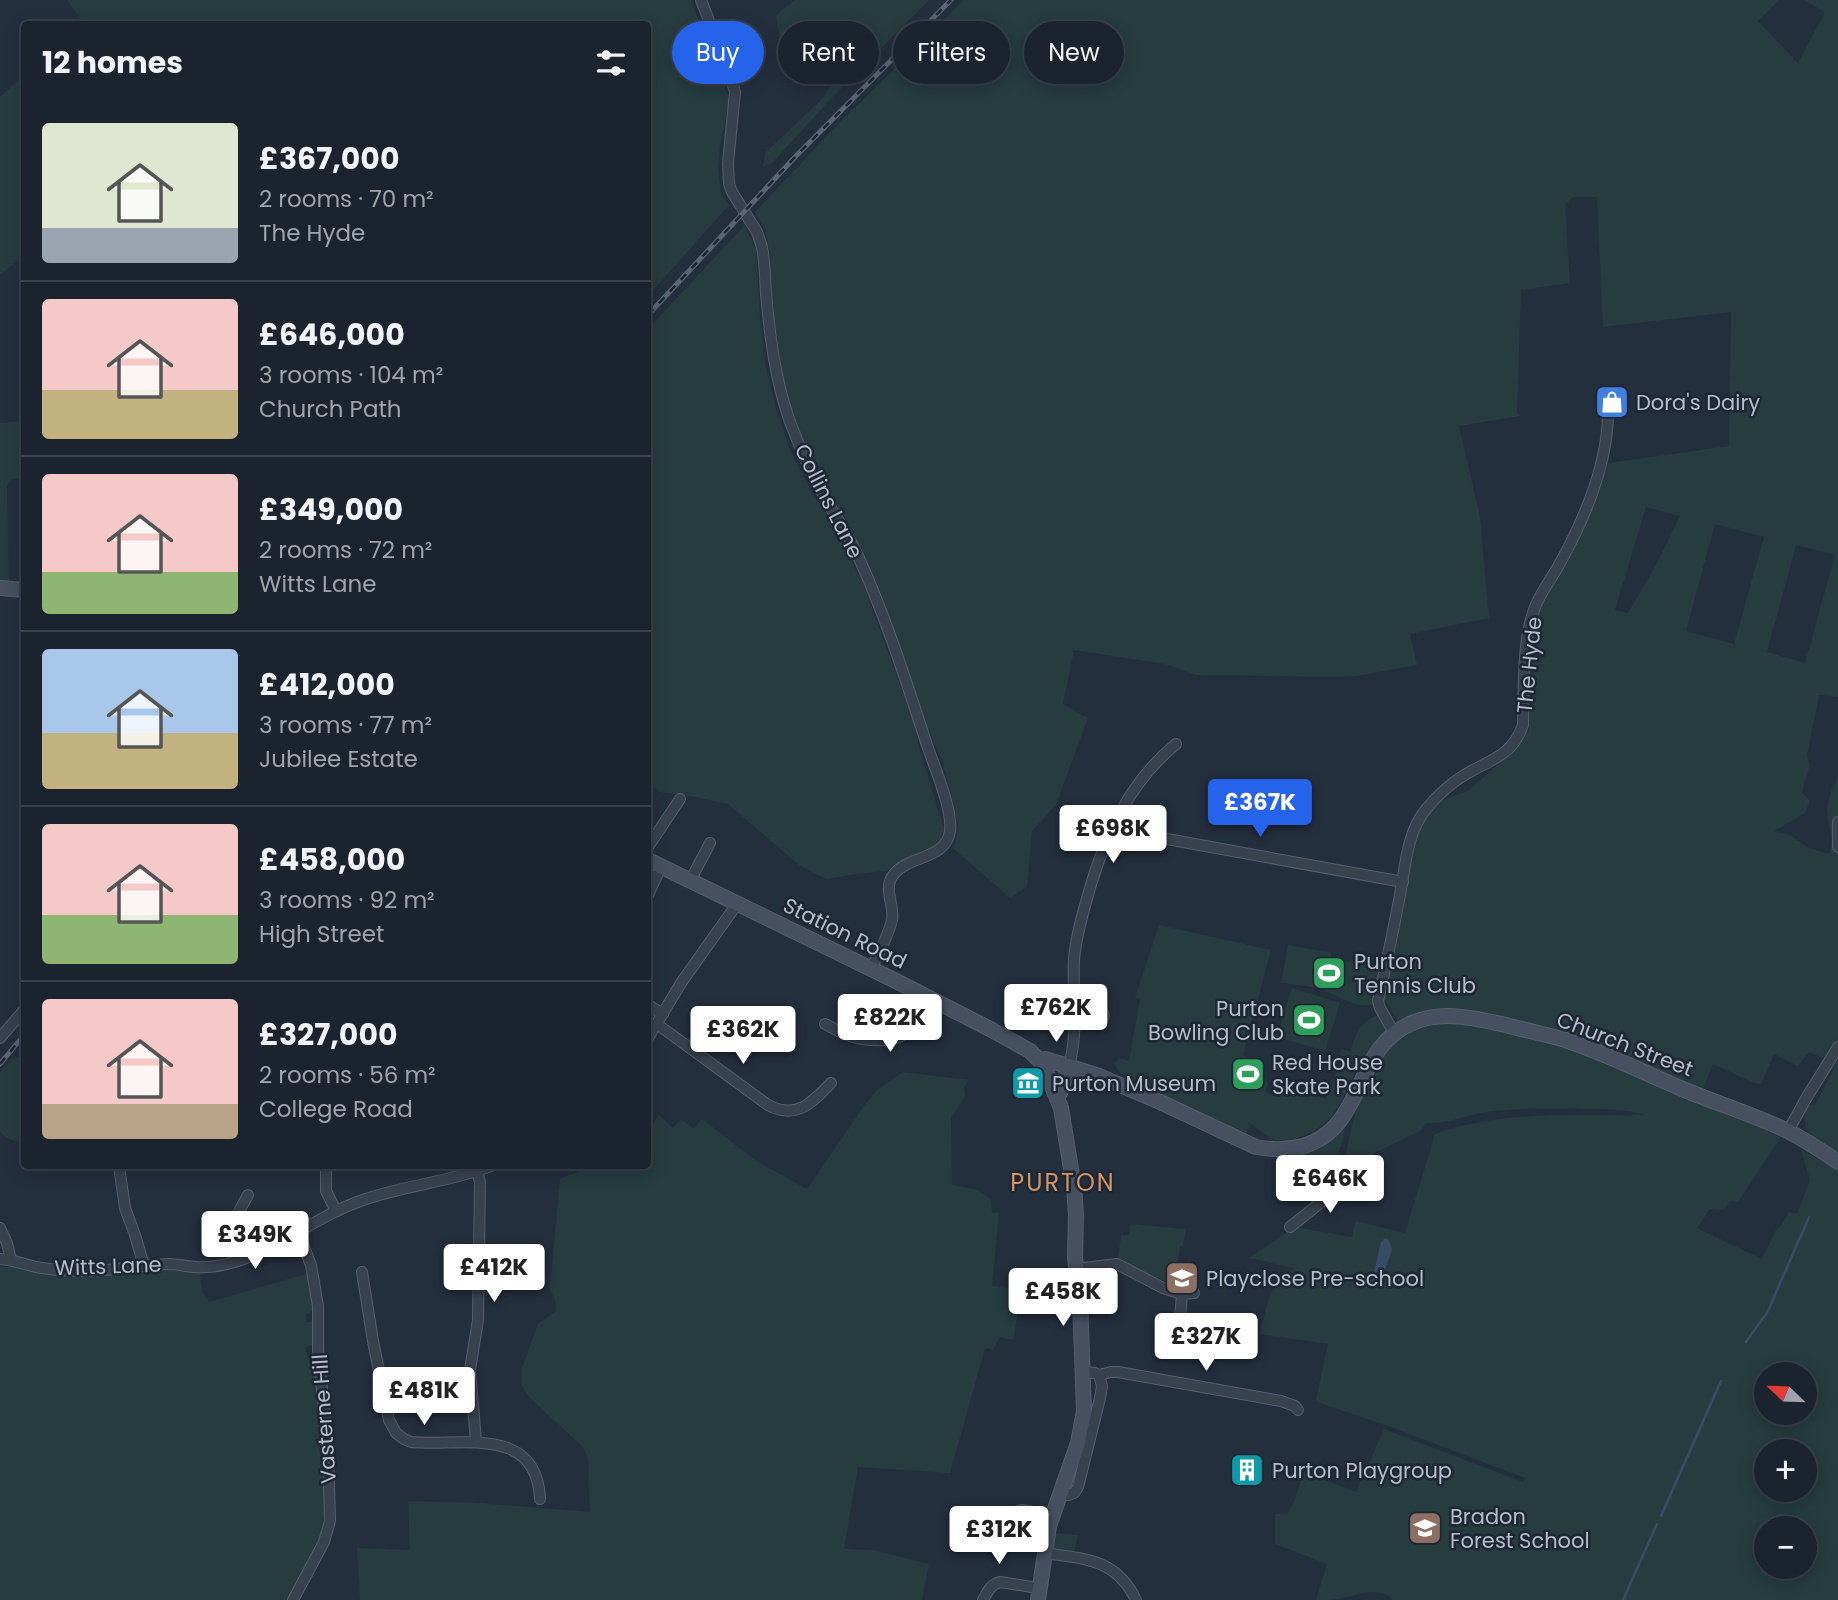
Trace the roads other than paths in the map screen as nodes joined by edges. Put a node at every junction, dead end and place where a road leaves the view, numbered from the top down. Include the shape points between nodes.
1 (701, 0) edge
2 (1608, 412) dead end
3 (0, 588) edge
4 (21, 590) edge
5 (1176, 744) dead end
6 (680, 799) dead end
7 (1838, 822) edge
8 (1112, 829) junction
9 (651, 842) edge
10 (710, 843) dead end
11 (1838, 847) edge
12 (654, 864) edge
13 (690, 881) junction
14 (1403, 882) junction
15 (737, 904) junction
16 (872, 969) junction
17 (1075, 995) junction
18 (927, 997) junction
19 (651, 1008) edge
20 (21, 1014) edge
21 (1104, 1016) dead end
22 (660, 1019) junction
23 (825, 1024) dead end
24 (651, 1033) edge
25 (1395, 1033) junction
26 (0, 1038) edge
27 (1838, 1047) edge
28 (1040, 1060) junction
29 (1069, 1066) junction
30 (831, 1083) dead end
31 (1058, 1097) junction
32 (1788, 1132) junction
33 (1293, 1148) junction
34 (1838, 1161) edge
35 (119, 1169) edge
36 (326, 1169) edge
37 (483, 1169) edge
38 (477, 1171) junction
39 (248, 1195) dead end
40 (336, 1211) junction
41 (1290, 1227) dead end
42 (0, 1228) edge
43 (298, 1232) junction
44 (246, 1258) junction
45 (6, 1259) edge
46 (144, 1266) junction
47 (1076, 1269) junction
48 (362, 1272) dead end
49 (1194, 1293) dead end
50 (1182, 1294) junction
51 (1179, 1332) dead end
52 (1083, 1372) junction
53 (1099, 1375) junction
54 (1298, 1410) dead end
55 (476, 1441) junction
56 (1060, 1493) junction
57 (540, 1499) dead end
58 (1052, 1515) junction
59 (998, 1552) dead end
60 (1044, 1553) junction
61 (1038, 1594) edge
62 (293, 1600) edge
63 (983, 1600) edge
64 (1136, 1600) edge

1 - 16 street, Collins Lane via 734,87 729,184 761,239 772,353 782,397 817,484 867,577 908,687 949,819 949,836 942,848 905,865 891,879 892,919
2 - 14 street, The Hyde via 1602,462 1585,509 1529,625 1519,736 1507,751 1460,777 1427,807 1411,841
3 - 4 street
5 - 8 street via 1131,793
6 - 9 street
7 - 11 street
8 - 14 street
8 - 17 street via 1079,927
10 - 13 street
12 - 13 street, Station Road
13 - 15 street, Station Road
14 - 25 street, The Hyde via 1378,1001
15 - 16 street, Station Road
15 - 22 street
16 - 18 street, Station Road
17 - 21 street via 1095,1000
17 - 29 street via 1075,1037
18 - 23 street via 908,1030 896,1037 858,1038
18 - 28 street, Station Road via 1023,1046
19 - 22 street
20 - 26 street
22 - 24 street
22 - 30 street via 777,1109 803,1107
25 - 32 street, Church Street via 1419,1021 1445,1016 1544,1035 1587,1048
25 - 33 street, Church Street via 1374,1055 1335,1126 1317,1141
27 - 32 street
28 - 29 street, Church Street
28 - 31 street
29 - 31 street
29 - 33 street, Church Street via 1253,1146
31 - 47 street via 1074,1187
32 - 34 street, Church Street
33 - 41 street via 1300,1167 1344,1177
35 - 46 street via 125,1208
36 - 40 street via 326,1191
37 - 38 street, Witts Lane
38 - 40 street, Witts Lane via 389,1192
38 - 55 street via 478,1320 470,1370
39 - 44 street via 236,1205 234,1226
40 - 43 street, Witts Lane
42 - 45 street via 7,1243
43 - 44 street, Witts Lane
43 - 62 street, Vasterne Hill via 311,1265 318,1306 330,1521
44 - 46 street, Witts Lane via 212,1266
45 - 46 street, Witts Lane via 75,1271
47 - 50 street via 1117,1264
47 - 52 street
48 - 55 street via 393,1429 411,1442
49 - 50 street
50 - 51 street
52 - 53 street
52 - 56 street via 1081,1434
53 - 54 street via 1118,1372 1281,1401
53 - 56 street via 1100,1398 1078,1487 1069,1496
55 - 57 street via 499,1444 520,1455 534,1472
56 - 58 street
58 - 59 street via 1021,1510 1011,1514
58 - 60 street
60 - 61 street
60 - 64 street via 1098,1562 1120,1577
61 - 63 street via 1000,1582 990,1587

